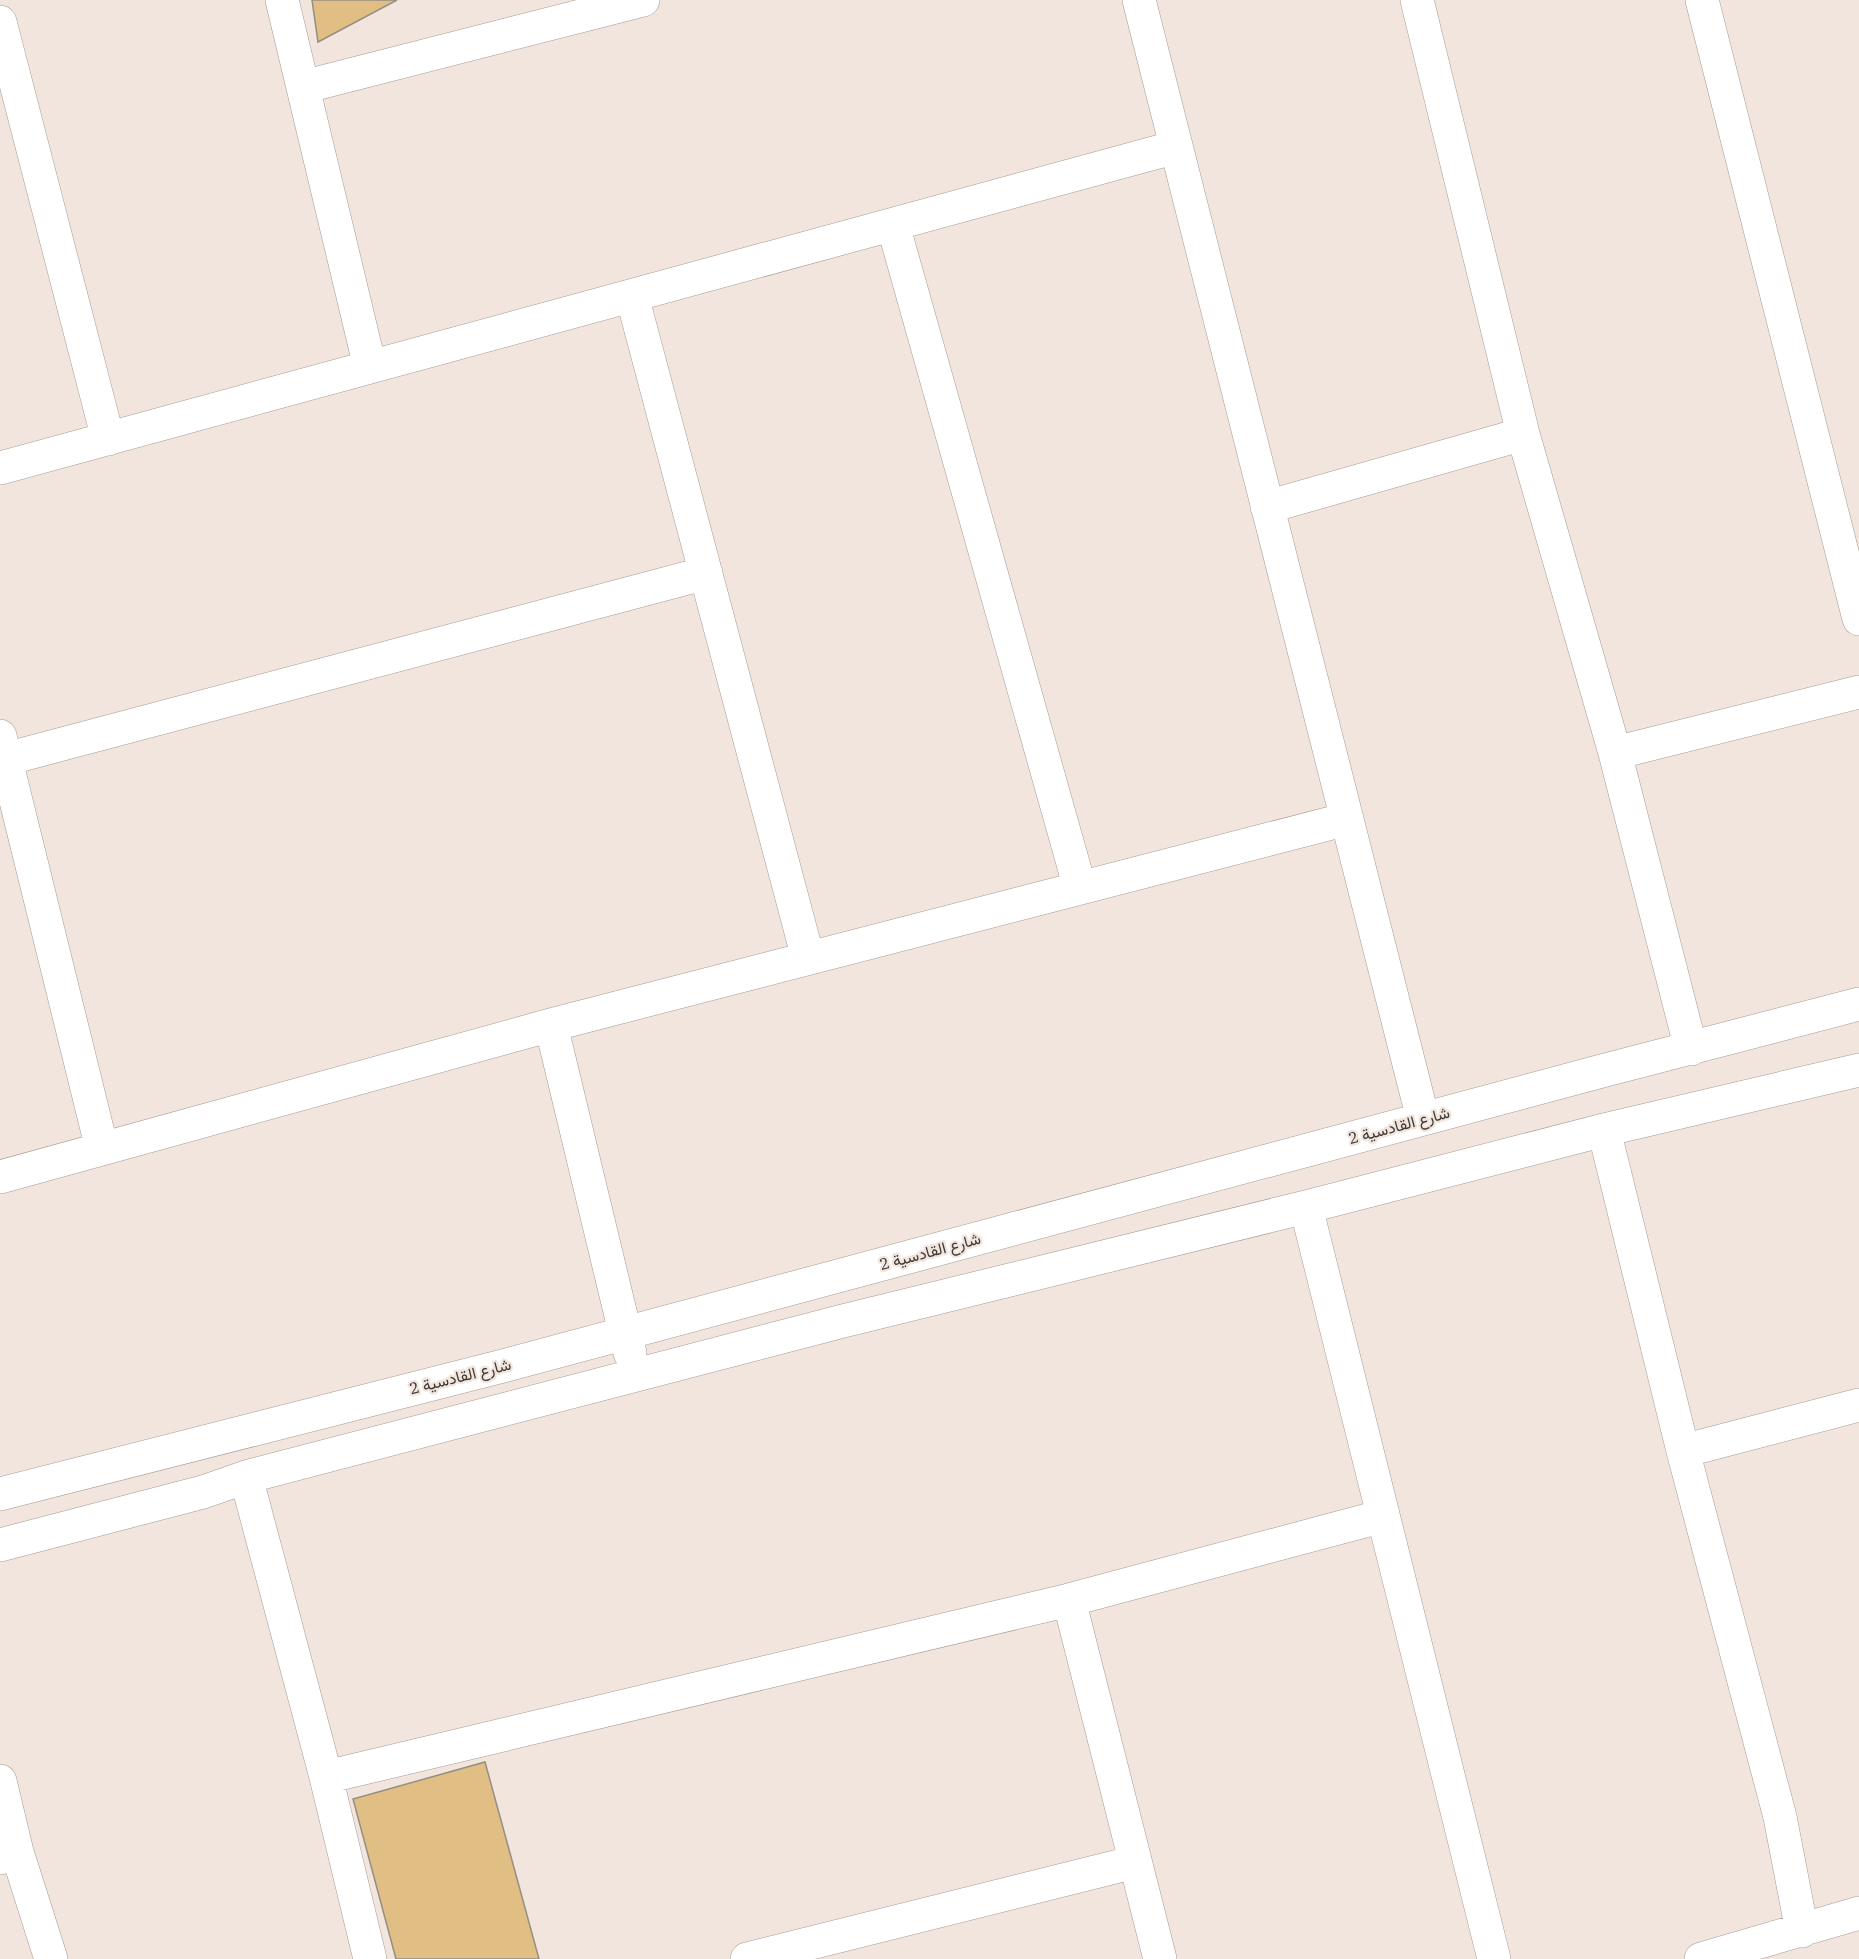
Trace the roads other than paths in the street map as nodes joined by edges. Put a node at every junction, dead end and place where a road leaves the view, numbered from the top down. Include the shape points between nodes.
1 (282, 0) edge
2 (643, 0) edge
3 (1139, 0) edge
4 (1417, 0) edge
5 (1702, 0) edge
6 (0, 22) edge
7 (303, 87) junction
8 (1176, 147) junction
9 (893, 225) junction
10 (632, 296) junction
11 (370, 368) junction
12 (1523, 434) junction
13 (108, 439) junction
14 (0, 468) edge
15 (1267, 507) junction
16 (706, 573) junction
17 (1859, 619) edge
18 (1859, 692) edge
19 (3, 748) edge
20 (1615, 753) junction
21 (1347, 819) junction
22 (1080, 888) junction
23 (808, 958) junction
24 (1859, 1004) edge
25 (551, 1025) junction
26 (1691, 1049) junction
27 (1859, 1070) edge
28 (1423, 1119) junction
29 (1604, 1130) junction
30 (102, 1149) junction
31 (0, 1177) edge
32 (1306, 1208) junction
33 (625, 1333) junction
34 (635, 1377) junction
35 (1859, 1405) edge
36 (1683, 1451) junction
37 (246, 1477) junction
38 (0, 1494) edge
39 (1383, 1516) junction
40 (0, 1545) edge
41 (1069, 1600) junction
42 (326, 1777) junction
43 (0, 1781) edge
44 (8, 1855) edge
45 (1135, 1862) junction
46 (1859, 1913) edge
47 (1802, 1931) junction
48 (51, 1959) edge
49 (370, 1959) edge
50 (747, 1959) edge
51 (1160, 1959) edge
52 (1494, 1959) edge
53 (1701, 1959) edge

1 - 7 street
2 - 7 street
3 - 8 street
4 - 12 street
5 - 17 street
6 - 13 street
7 - 11 street
8 - 9 street
8 - 15 street
9 - 10 street
9 - 22 street
10 - 11 street
10 - 16 street
11 - 13 street
12 - 15 street
12 - 20 street
13 - 14 street
15 - 21 street
16 - 19 street
16 - 23 street
18 - 20 street
19 - 30 street
20 - 26 street
21 - 22 street
21 - 28 street
22 - 23 street
23 - 25 street
24 - 26 street, شارع القادسية 2
25 - 30 street
25 - 33 street
26 - 28 street, شارع القادسية 2
27 - 29 street
28 - 33 street, شارع القادسية 2
29 - 32 street
29 - 36 street
30 - 31 street
32 - 34 street via 843,1321
32 - 39 street
33 - 34 street
33 - 38 street, شارع القادسية 2
34 - 37 street
35 - 36 street
36 - 47 street via 1780,1817
37 - 40 street via 203,1492
37 - 42 street
39 - 41 street
39 - 52 street
41 - 42 street
41 - 45 street
42 - 49 street
43 - 44 street
44 - 48 street
45 - 50 street
45 - 51 street
46 - 47 street
47 - 53 street

